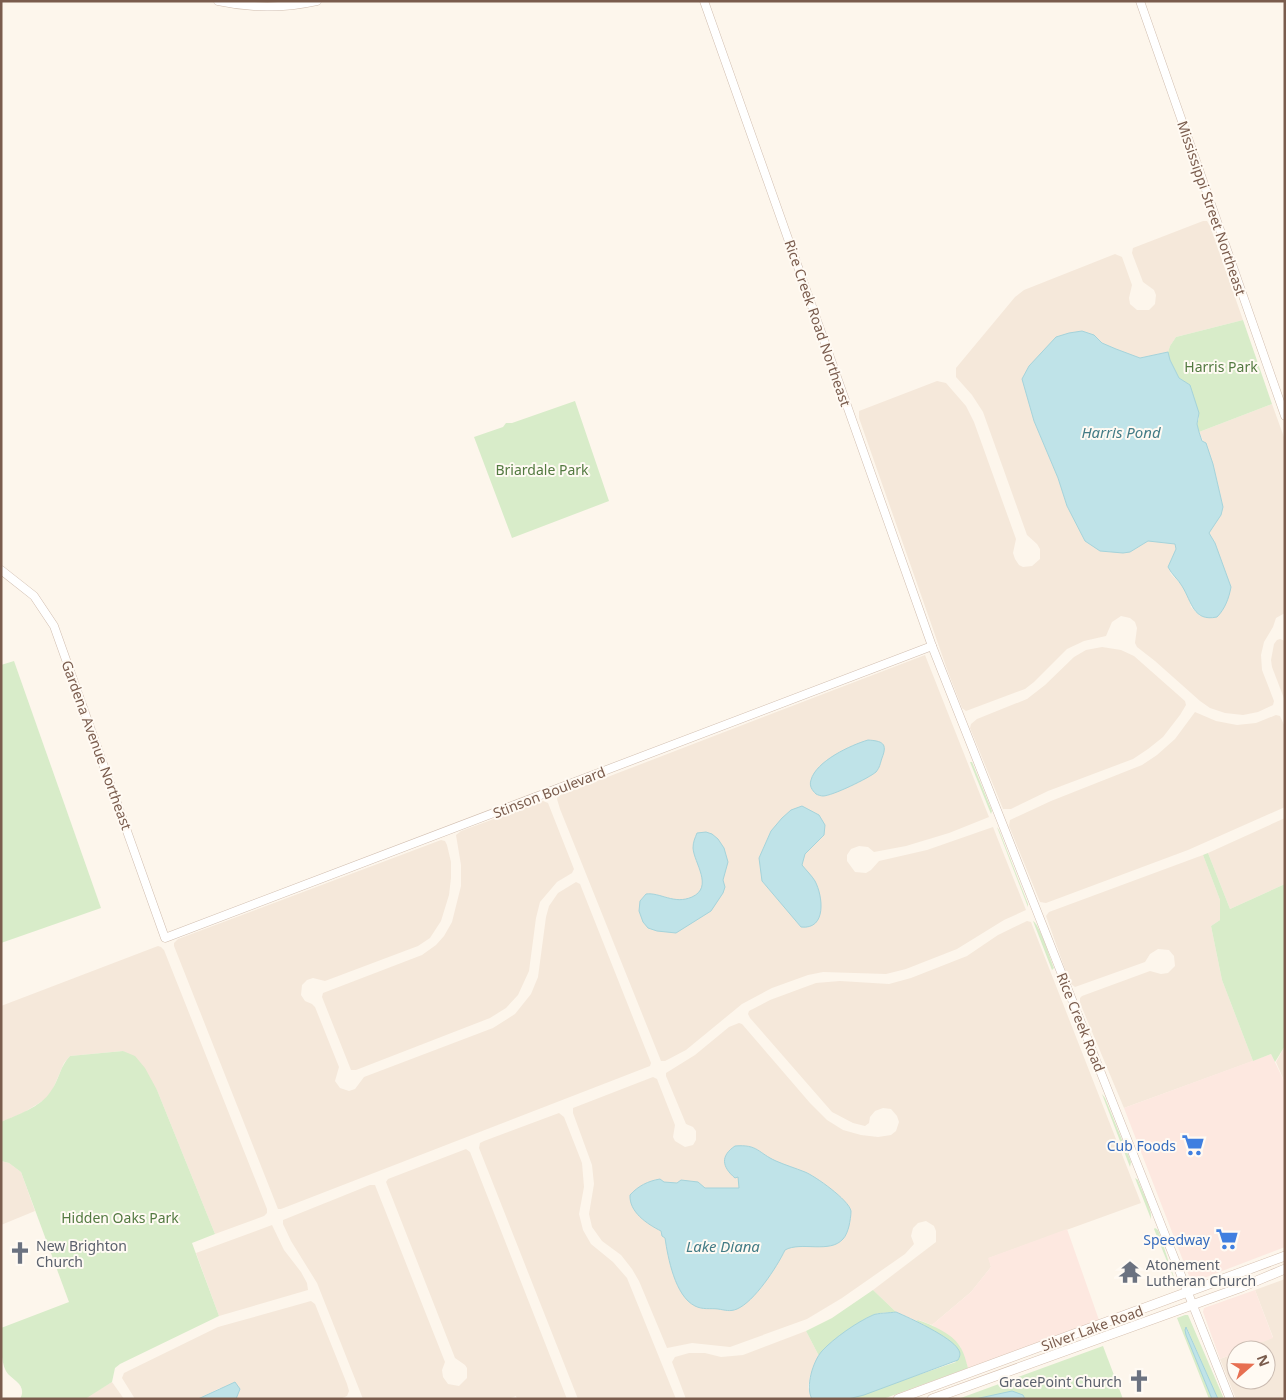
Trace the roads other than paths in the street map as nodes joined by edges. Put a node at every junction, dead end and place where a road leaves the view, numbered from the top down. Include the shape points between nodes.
1 (218, 1) edge
2 (317, 1) edge
3 (704, 1) edge
4 (1140, 1) edge
5 (1285, 416) edge
6 (1, 570) edge
7 (932, 646) junction
8 (165, 938) joint
9 (1285, 1256) edge
10 (1285, 1269) edge
11 (1188, 1293) junction
12 (1192, 1305) junction
13 (898, 1399) edge
14 (932, 1399) edge
15 (1230, 1399) edge

1 - 2 street via 267,6
3 - 7 street, Rice Creek Road Northeast
4 - 5 street, Mississippi Street Northeast
6 - 8 street, Gardena Avenue Northeast via 34,596 54,626
7 - 8 street, Stinson Boulevard
7 - 11 street, Rice Creek Road
9 - 11 main road, Silver Lake Road
10 - 12 main road
11 - 12 street, Rice Creek Road
11 - 13 main road, Silver Lake Road
12 - 14 main road
12 - 15 street, Rice Creek Road

